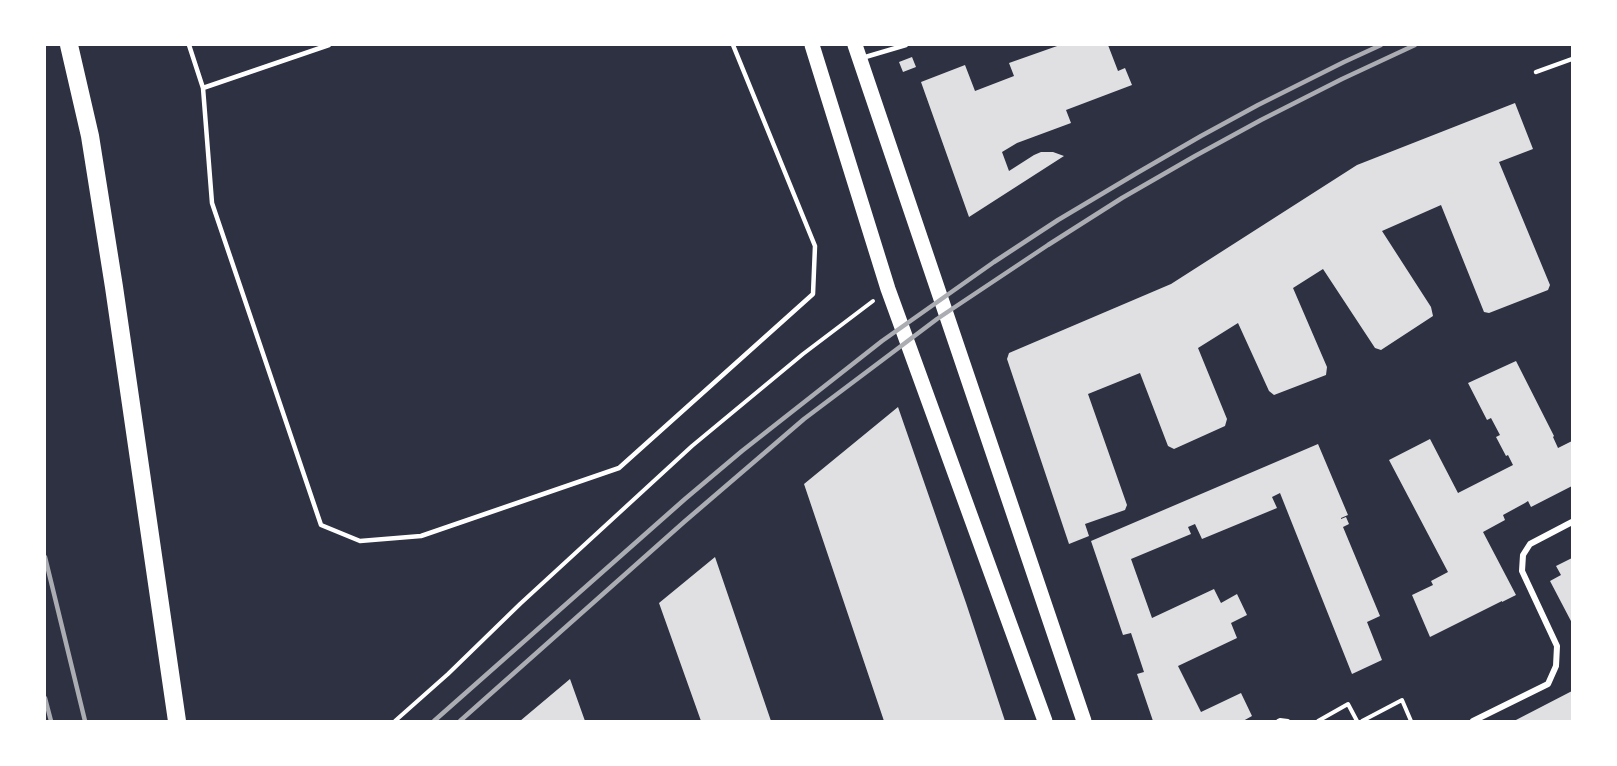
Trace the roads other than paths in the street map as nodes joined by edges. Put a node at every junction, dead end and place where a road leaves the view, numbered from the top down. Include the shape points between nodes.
1 (69, 45) edge
2 (189, 45) edge
3 (329, 45) edge
4 (733, 45) edge
5 (812, 45) edge
6 (906, 45) edge
7 (857, 52) edge
8 (1572, 58) edge
9 (1536, 72) dead end
10 (203, 88) junction
11 (1572, 522) edge
12 (177, 721) edge
13 (1045, 721) edge
14 (1084, 721) edge
15 (1473, 721) edge

1 - 12 highway via 90,136
2 - 10 lane
3 - 10 lane
4 - 10 lane via 815,246 813,294 619,468 410,537 360,541 321,525 212,202
5 - 13 main road via 888,289
6 - 7 lane
7 - 14 main road
8 - 9 lane
11 - 15 street via 1530,544 1523,555 1522,572 1557,646 1556,666 1548,684

